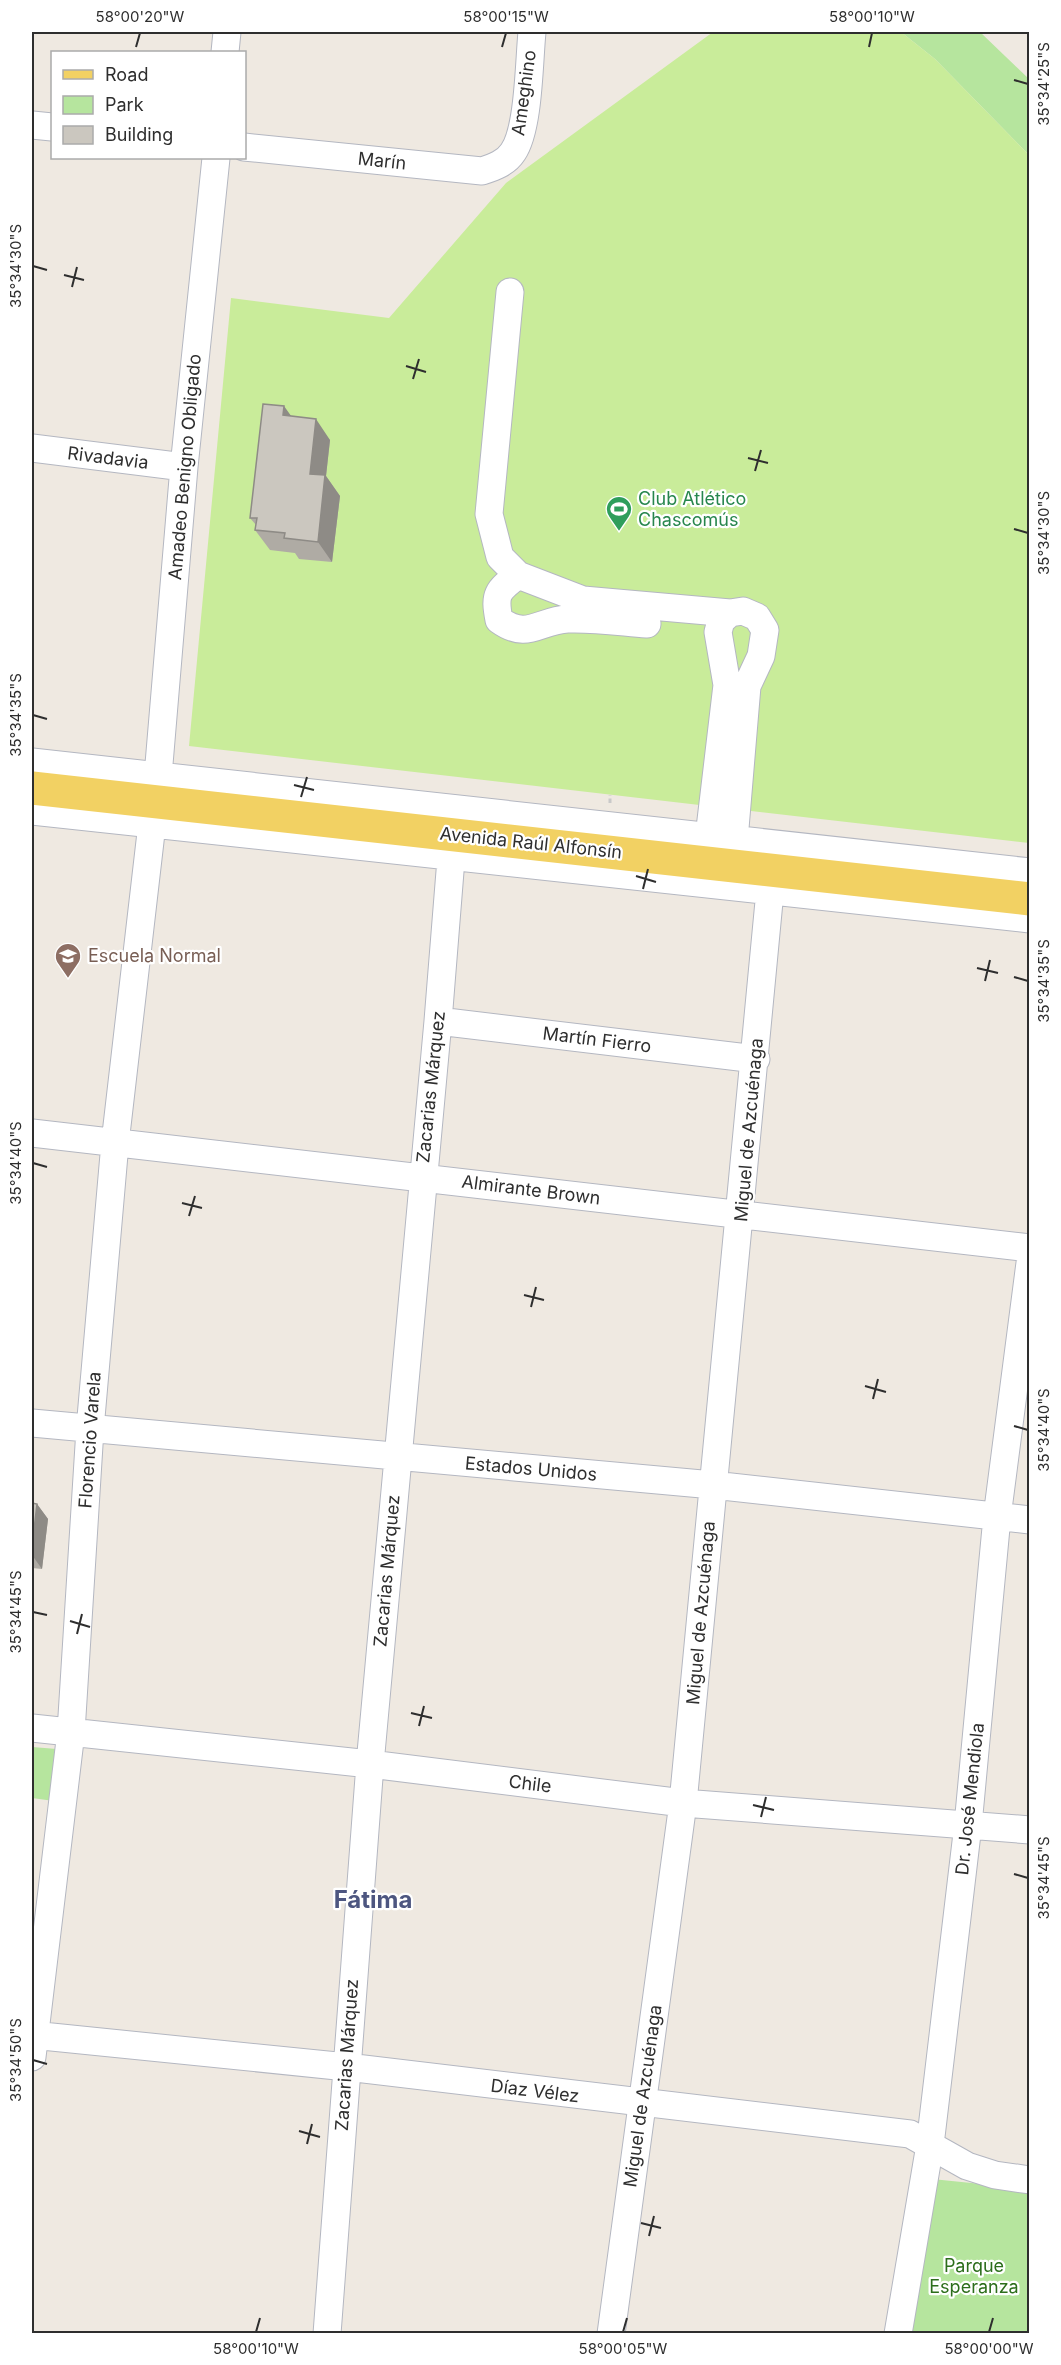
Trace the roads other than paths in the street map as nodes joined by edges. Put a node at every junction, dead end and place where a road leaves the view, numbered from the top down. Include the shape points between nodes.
1 (227, 32) edge
2 (532, 32) edge
3 (225, 51) edge
4 (32, 125) edge
5 (51, 128) edge
6 (246, 147) edge
7 (513, 153) joint
8 (216, 159) edge
9 (510, 292) dead end
10 (32, 448) edge
11 (184, 467) junction
12 (518, 575) junction
13 (724, 622) junction
14 (32, 762) edge
15 (158, 776) junction
16 (32, 788) edge
17 (32, 811) edge
18 (152, 824) junction
19 (453, 833) junction
20 (722, 838) junction
21 (1029, 872) edge
22 (771, 891) junction
23 (1029, 899) edge
24 (1029, 919) edge
25 (438, 1021) junction
26 (756, 1059) junction
27 (32, 1133) edge
28 (115, 1143) junction
29 (422, 1176) junction
30 (741, 1216) junction
31 (1029, 1248) edge
32 (1029, 1263) edge
33 (32, 1423) edge
34 (90, 1429) junction
35 (397, 1456) junction
36 (713, 1485) junction
37 (998, 1516) junction
38 (1029, 1520) edge
39 (32, 1728) edge
40 (71, 1732) junction
41 (370, 1764) junction
42 (683, 1803) junction
43 (968, 1825) junction
44 (1029, 1830) edge
45 (32, 2043) edge
46 (346, 2067) junction
47 (641, 2104) junction
48 (930, 2145) junction
49 (1029, 2180) edge
50 (327, 2334) edge
51 (610, 2334) edge
52 (898, 2334) edge

1 - 3 street
2 - 7 street, Ameghino via 523,125
4 - 5 street
6 - 7 street, Marín via 482,171 500,165
8 - 11 street, Amadeo Benigno Obligado
9 - 12 street via 489,514 500,557
10 - 11 street, Rivadavia
11 - 15 street, Amadeo Benigno Obligado
12 - 13 street via 583,600
12 - 13 street via 500,589 495,602 499,620 511,629 530,630 567,618 693,627
13 - 20 street via 728,685
13 - 20 street via 743,611 757,617 765,630 761,656 747,686
14 - 15 street, Avenida Raúl Alfonsín
15 - 19 street, Avenida Raúl Alfonsín
16 - 19 main road, Avenida Raúl Alfonsín
17 - 18 street, Avenida Raúl Alfonsín
18 - 19 street, Avenida Raúl Alfonsín
18 - 28 street, Florencio Varela
19 - 20 street, Avenida Raúl Alfonsín
19 - 22 street, Avenida Raúl Alfonsín
19 - 23 main road, Avenida Raúl Alfonsín
19 - 25 street, Zacarias Márquez
20 - 21 street, Avenida Raúl Alfonsín
22 - 24 street, Avenida Raúl Alfonsín
22 - 26 street, Miguel de Azcuénaga
25 - 26 street, Martín Fierro
25 - 29 street, Zacarias Márquez
26 - 30 street, Miguel de Azcuénaga
27 - 28 street, Almirante Brown
28 - 29 street, Almirante Brown
28 - 34 street, Florencio Varela
29 - 30 street, Almirante Brown
29 - 35 street, Zacarias Márquez
30 - 31 street, Almirante Brown
30 - 36 street, Miguel de Azcuénaga
32 - 37 street, Dr. José Mendiola
33 - 34 street, Estados Unidos
34 - 35 street, Estados Unidos
34 - 40 street, Florencio Varela
35 - 36 street, Estados Unidos
35 - 41 street, Zacarias Márquez
36 - 37 street, Estados Unidos
36 - 42 street, Miguel de Azcuénaga
37 - 38 street, Estados Unidos
37 - 43 street, Dr. José Mendiola
39 - 40 street, Chile
40 - 41 street, Chile
40 - 45 street, Florencio Varela
41 - 42 street, Chile
41 - 46 street, Zacarias Márquez
42 - 43 street, Chile
42 - 47 street, Miguel de Azcuénaga
43 - 44 street, Chile
43 - 48 street, Dr. José Mendiola
45 - 46 street, Díaz Vélez
46 - 47 street, Díaz Vélez
46 - 50 street, Zacarias Márquez
47 - 48 street, Díaz Vélez via 910,2134
47 - 51 street, Miguel de Azcuénaga
48 - 49 street, Díaz Vélez via 967,2166
48 - 52 street, Dr. José Mendiola

